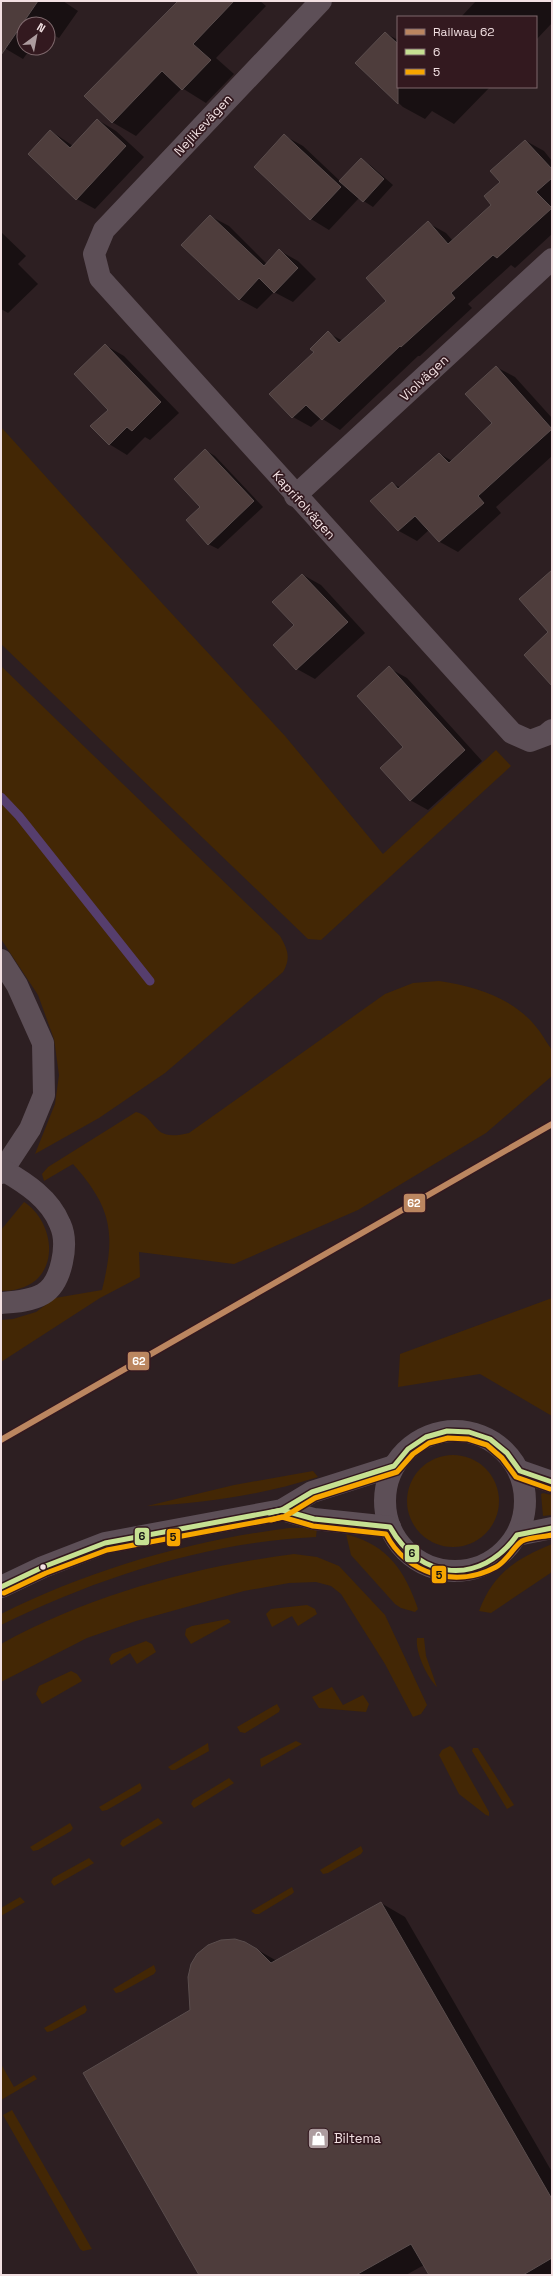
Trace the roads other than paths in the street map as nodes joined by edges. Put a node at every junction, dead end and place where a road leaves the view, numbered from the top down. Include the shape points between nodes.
1 (321, 1) edge
2 (94, 254) joint
3 (552, 259) edge
4 (295, 496) junction
5 (552, 730) edge
6 (1, 960) edge
7 (2, 1172) edge
8 (1, 1303) edge
9 (394, 1466) junction
10 (520, 1471) junction
11 (552, 1482) edge
12 (282, 1510) junction
13 (390, 1526) junction
14 (552, 1528) edge
15 (517, 1535) junction
16 (1, 1587) edge

1 - 2 street, Nejlikevägen via 104,230
2 - 4 street, Kaprifolvägen via 100,278
3 - 4 street, Violvägen
4 - 5 street, Kaprifolvägen via 512,733 530,741
6 - 7 street via 17,985 43,1043 44,1088 44,1095 30,1129
7 - 8 street via 25,1183 45,1200 61,1224 64,1252 59,1273 44,1294 18,1302
9 - 10 street via 408,1449 426,1437 447,1431 469,1432 490,1439 507,1453
9 - 12 street via 312,1492
9 - 13 street via 386,1492 385,1506
10 - 11 street
10 - 15 street via 526,1492 525,1514
12 - 13 street via 314,1519
12 - 16 street via 105,1543 43,1567
13 - 15 street via 400,1545 416,1559 450,1572 474,1568 492,1561
14 - 15 street

